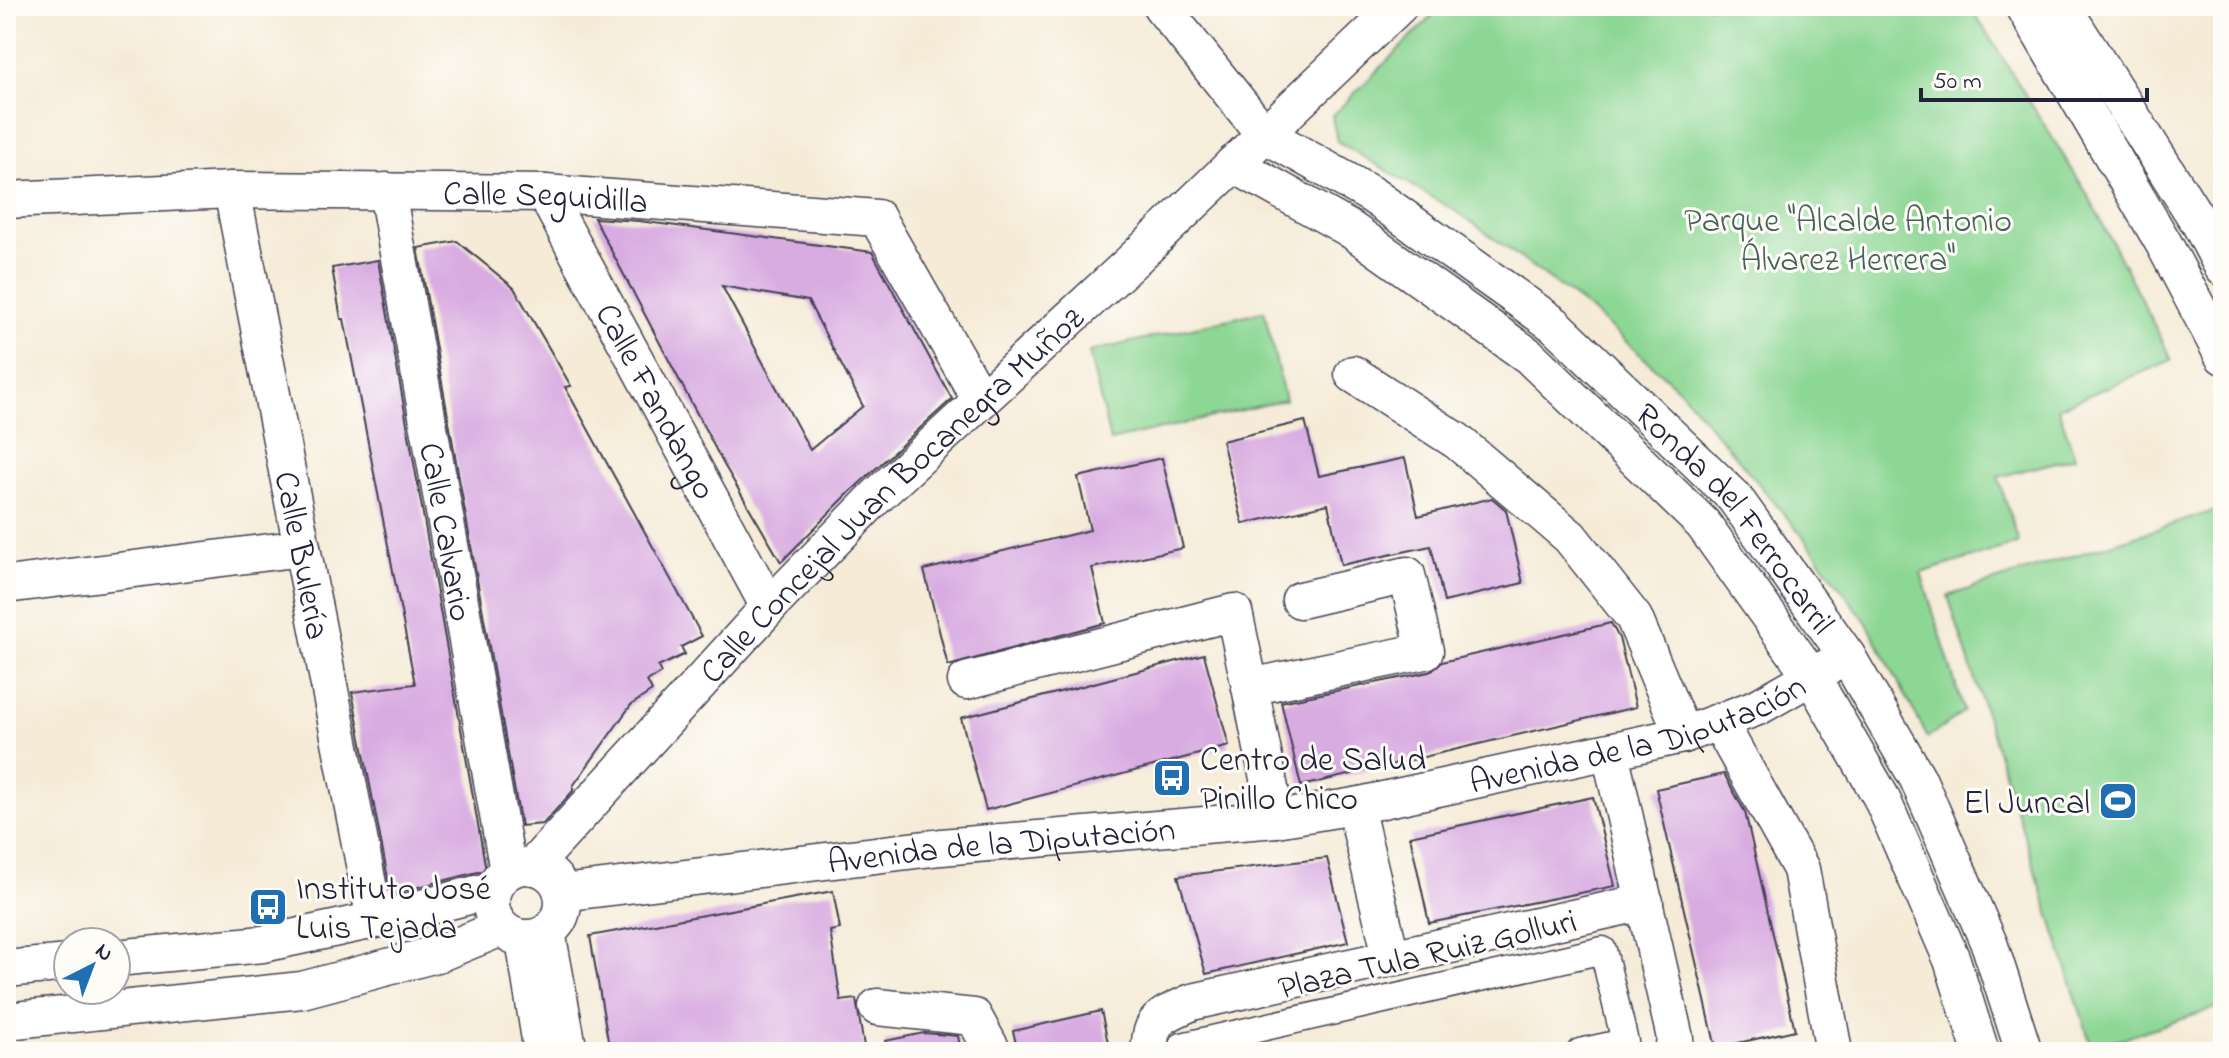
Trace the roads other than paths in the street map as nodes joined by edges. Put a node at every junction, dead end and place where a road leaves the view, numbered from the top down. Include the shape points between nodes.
1 (1161, 6) edge
2 (1399, 6) edge
3 (2024, 6) edge
4 (2062, 6) edge
5 (1264, 134) junction
6 (1233, 164) junction
7 (232, 190) junction
8 (387, 191) junction
9 (545, 193) junction
10 (6, 200) edge
11 (2212, 219) edge
12 (2164, 244) junction
13 (2223, 268) edge
14 (2219, 337) edge
15 (1353, 374) dead end
16 (980, 399) junction
17 (302, 548) junction
18 (6, 585) edge
19 (1300, 600) dead end
20 (769, 607) junction
21 (1847, 656) junction
22 (1812, 677) junction
23 (966, 681) dead end
24 (1250, 687) junction
25 (1719, 722) junction
26 (1683, 735) junction
27 (1610, 752) junction
28 (1355, 806) junction
29 (1276, 819) junction
30 (511, 876) junction
31 (562, 893) junction
32 (1645, 902) junction
33 (375, 920) junction
34 (524, 933) junction
35 (132, 956) edge
36 (1391, 956) junction
37 (52, 965) edge
38 (6, 969) edge
39 (877, 1007) dead end
40 (6, 1021) edge
41 (1826, 1051) edge
42 (542, 1052) edge
43 (569, 1052) edge
44 (993, 1052) edge
45 (1150, 1052) edge
46 (1183, 1052) edge
47 (1580, 1052) edge
48 (1673, 1052) edge
49 (1981, 1052) edge
50 (2024, 1052) edge

1 - 5 street
2 - 5 street, Calle Concejal Juan Bocanegra Muñoz
3 - 12 street
4 - 11 street
5 - 6 street, Calle Concejal Juan Bocanegra Muñoz
5 - 21 street, Ronda del Ferrocarril via 1372,195 1555,325 1734,497
6 - 16 street, Calle Concejal Juan Bocanegra Muñoz
6 - 22 street, Ronda del Ferrocarril via 1350,229 1529,356 1703,524
7 - 8 street, Calle Seguidilla
7 - 10 street, Calle Seguidilla
7 - 17 street, Calle Bulería
8 - 9 street, Calle Seguidilla
8 - 30 street, Calle Calvario
9 - 16 street, Calle Seguidilla via 877,218
9 - 20 street, Calle Fandango
11 - 12 street
11 - 13 street
12 - 14 street
15 - 26 street via 1457,441 1570,537 1634,618
16 - 20 street, Calle Concejal Juan Bocanegra Muñoz
17 - 18 street
17 - 33 street, Calle Bulería
19 - 24 street via 1407,575 1425,651
20 - 30 street, Calle Concejal Juan Bocanegra Muñoz
21 - 22 street, Avenida de la Diputación
21 - 50 street, Ronda del Ferrocarril via 1918,779 1990,946
22 - 25 street, Avenida de la Diputación
22 - 49 street, Ronda del Ferrocarril via 1881,797 1952,960
23 - 24 street via 1234,612
24 - 29 street
25 - 26 street, Avenida de la Diputación
25 - 41 street via 1801,869
26 - 27 street, Avenida de la Diputación
27 - 28 street, Avenida de la Diputación
27 - 32 street
28 - 29 street, Avenida de la Diputación
28 - 36 street
29 - 31 street, Avenida de la Diputación via 941,847
30 - 31 street via 551,876
30 - 33 street
30 - 34 street via 490,904 493,917
31 - 34 street via 561,915
32 - 36 street
32 - 48 street via 1675,1038
33 - 35 street via 263,944
34 - 40 street via 302,990
34 - 42 street
34 - 43 street
36 - 45 street via 1192,1002 1160,1016 1149,1034
37 - 38 street
39 - 44 street via 974,1017
46 - 47 street, Plaza Tula Ruiz Golluri via 1182,1046 1603,950 1625,1042

